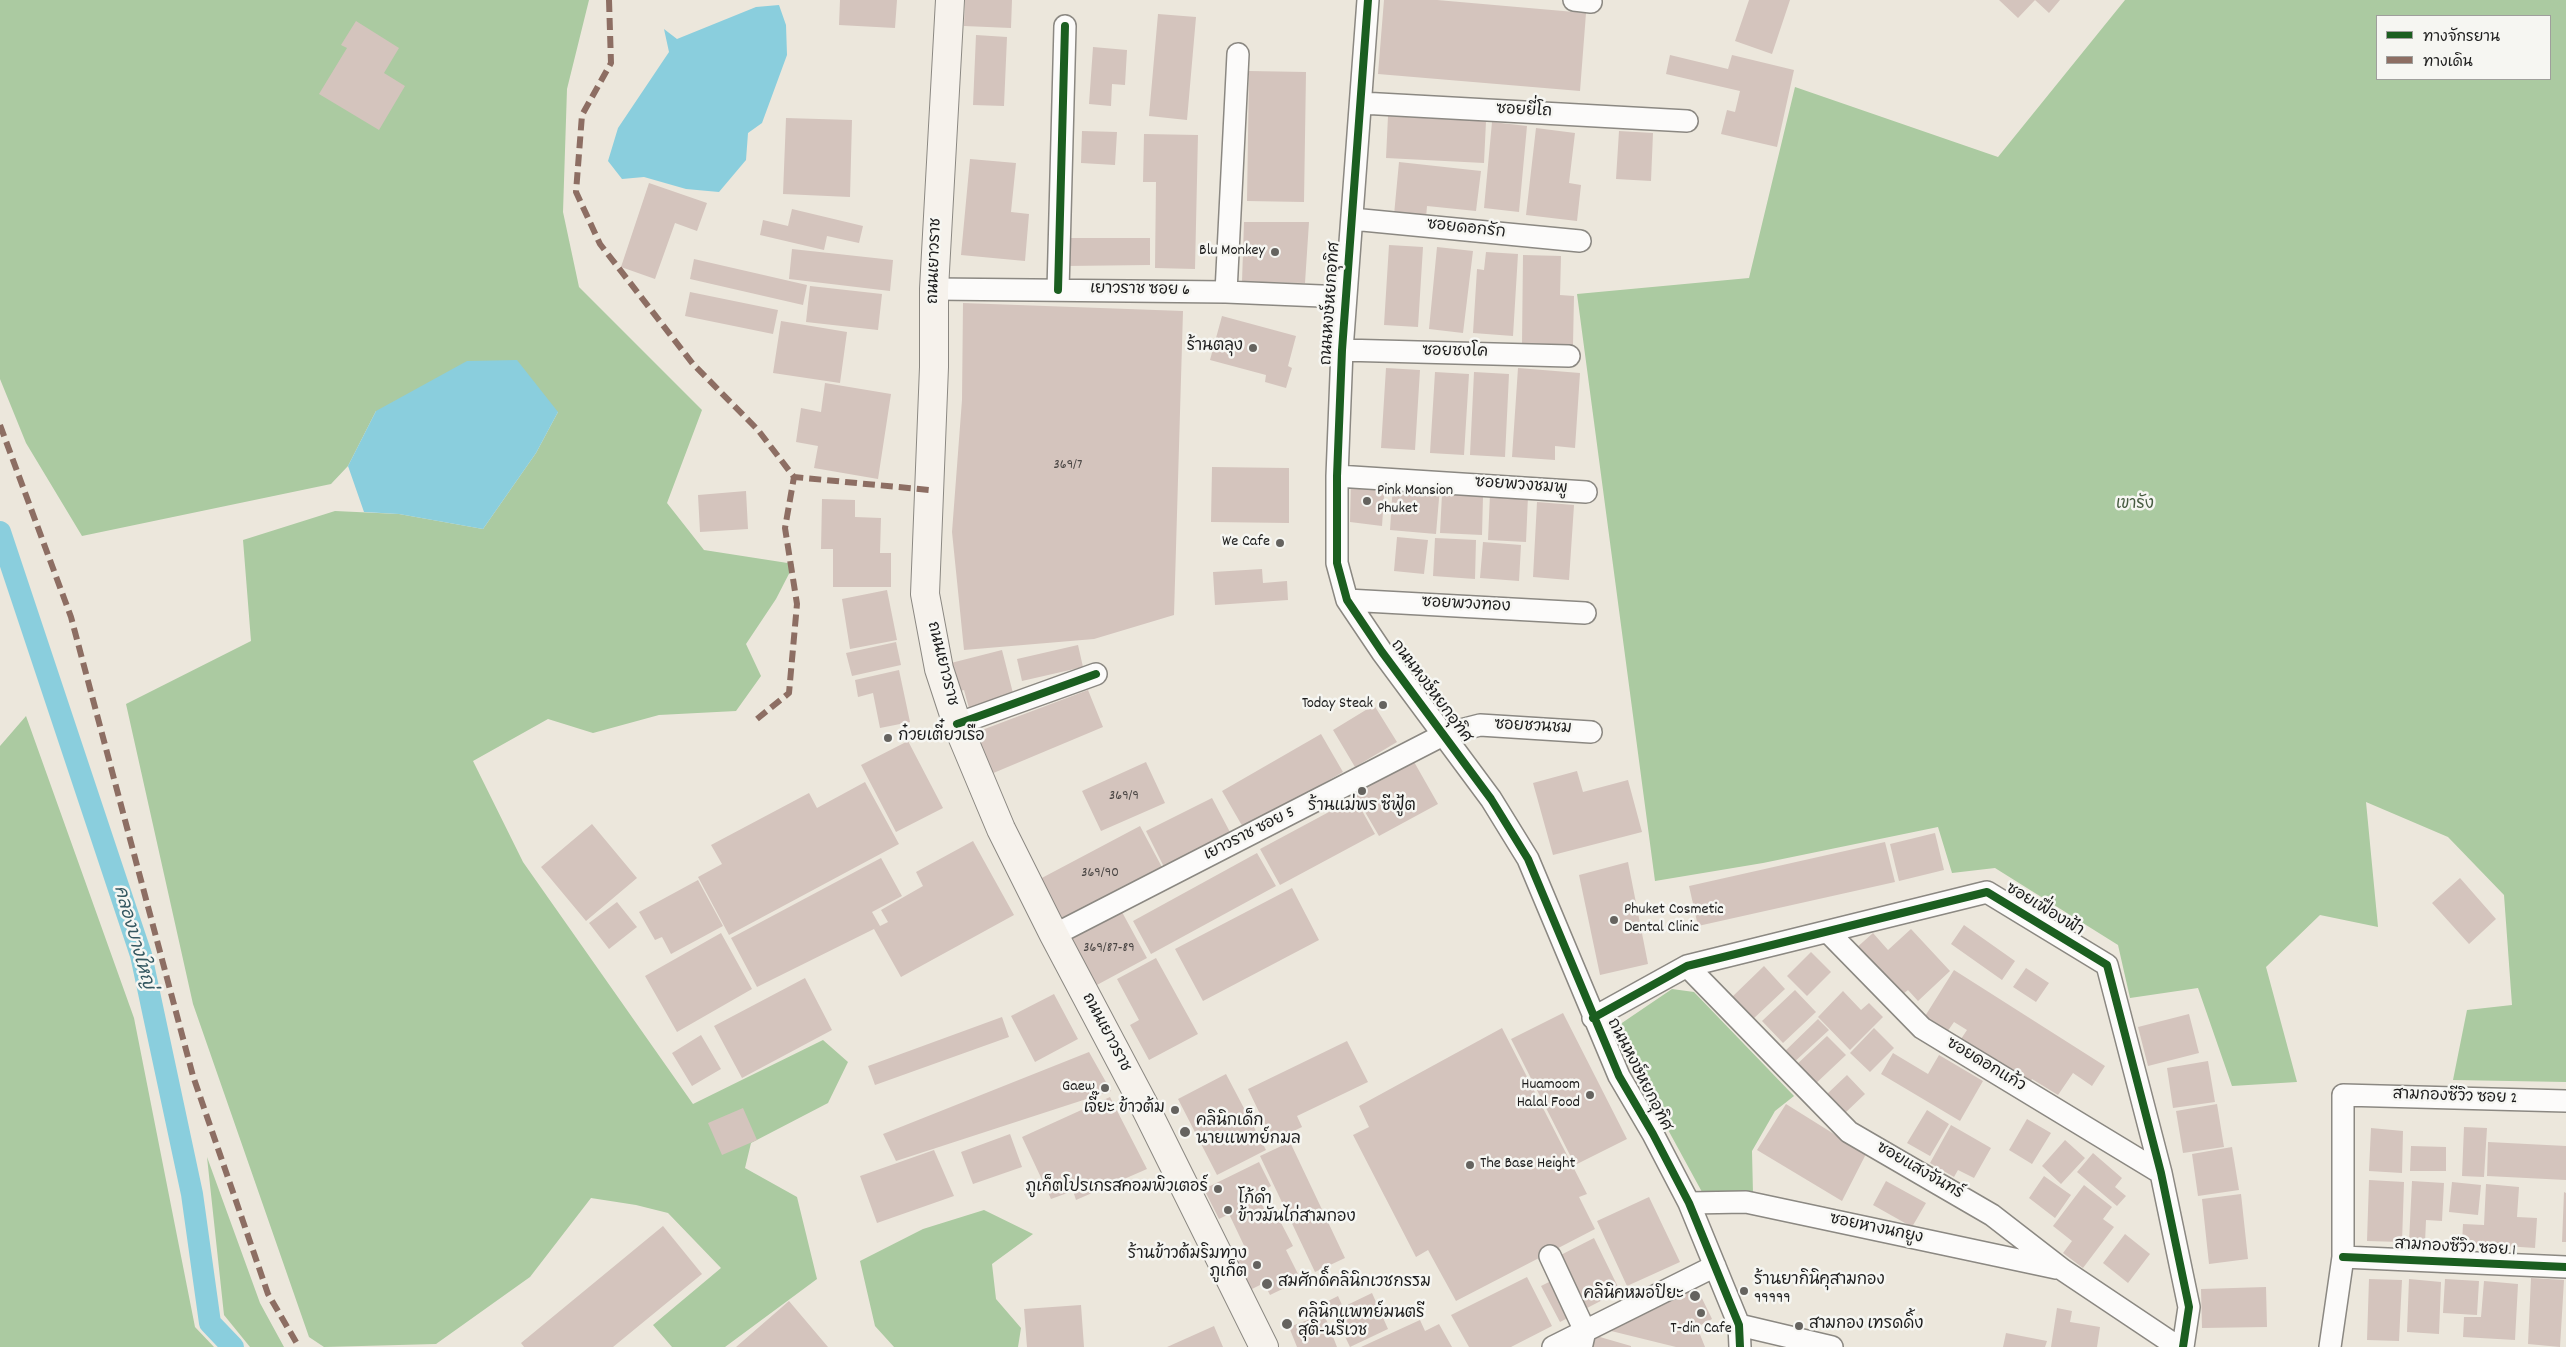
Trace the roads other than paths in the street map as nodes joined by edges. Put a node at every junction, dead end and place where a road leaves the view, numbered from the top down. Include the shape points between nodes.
1 (950, 0) edge
2 (1368, 0) edge
3 (1065, 26) dead end
4 (1238, 54) dead end
5 (1361, 103) junction
6 (1687, 121) dead end
7 (1352, 219) junction
8 (1580, 241) dead end
9 (934, 289) junction
10 (1058, 290) junction
11 (1226, 292) junction
12 (1344, 297) junction
13 (1342, 350) junction
14 (1569, 356) dead end
15 (1337, 476) junction
16 (1586, 492) dead end
17 (1348, 600) junction
18 (1585, 613) dead end
19 (1096, 674) dead end
20 (957, 724) junction
21 (1591, 732) dead end
22 (1445, 734) junction
23 (1829, 933) junction
24 (1054, 936) junction
25 (1687, 966) junction
26 (1594, 1018) junction
27 (2566, 1101) edge
28 (2161, 1173) junction
29 (1688, 1203) junction
30 (1550, 1256) dead end
31 (2343, 1257) junction
32 (1715, 1266) junction
33 (2566, 1267) edge
34 (2063, 1270) junction
35 (1739, 1325) junction
36 (1583, 1339) edge
37 (1264, 1347) edge
38 (1552, 1347) edge
39 (1740, 1347) edge
40 (1832, 1347) edge
41 (2178, 1347) edge
42 (2183, 1347) edge
43 (2330, 1347) edge

1 - 9 main road, ถนนเยาวราช
2 - 5 street, ถนนหงษ์หยกอุทิศ
3 - 10 street
4 - 11 street
5 - 6 street, ซอยยี่โถ
5 - 7 street, ถนนหงษ์หยกอุทิศ
7 - 8 street, ซอยดอกรัก
7 - 12 street, ถนนหงษ์หยกอุทิศ
9 - 10 street, เยาวราช ซอย 6
9 - 20 main road, ถนนเยาวราช via 925,594 939,668
10 - 11 street, เยาวราช ซอย 6
11 - 12 street, เยาวราช ซอย 6
12 - 13 street, ถนนหงษ์หยกอุทิศ
13 - 14 street, ซอยชงโค
13 - 15 street, ถนนหงษ์หยกอุทิศ
15 - 16 street, ซอยพวงชมพู
15 - 17 street, ถนนหงษ์หยกอุทิศ via 1337,563
17 - 18 street, ซอยพวงทอง
17 - 22 street, ถนนหงษ์หยกอุทิศ via 1382,652
19 - 20 street
20 - 24 main road, ถนนเยาวราช via 1002,829
21 - 22 street, ซอยชวนชม via 1480,725
22 - 24 street, เยาวราช ซอย 5
22 - 26 street, ถนนหงษ์หยกอุทิศ via 1491,798 1528,859
23 - 25 street, ซอยเฟื่องฟ้า
23 - 28 street, ซอยดอกแก้ว via 1922,1028
23 - 28 street, ซอยเฟื่องฟ้า via 1987,892 2107,965
24 - 37 main road, ถนนเยาวราช via 1145,1107
25 - 26 street, ซอยเฟื่องฟ้า
25 - 34 street, ซอยแสงจันทร์ via 1848,1132 1992,1215
26 - 29 street, ถนนหงษ์หยกอุทิศ via 1619,1076
27 - 31 street, สามกองซีวิว ซอย 2 via 2344,1095
28 - 42 street, ซอยเฟื่องฟ้า via 2189,1307
29 - 32 street, ถนนหงษ์หยกอุทิศ
29 - 34 street, ซอยหางนกยูง via 1746,1202
30 - 36 street
31 - 33 street, สามกองซีวิว ซอย 1
31 - 43 street
32 - 35 street, ถนนหงษ์หยกอุทิศ
32 - 36 street
34 - 41 street, ซอยแสงจันทร์
35 - 39 street, ถนนหงษ์หยกอุทิศ
35 - 40 street
36 - 38 street

